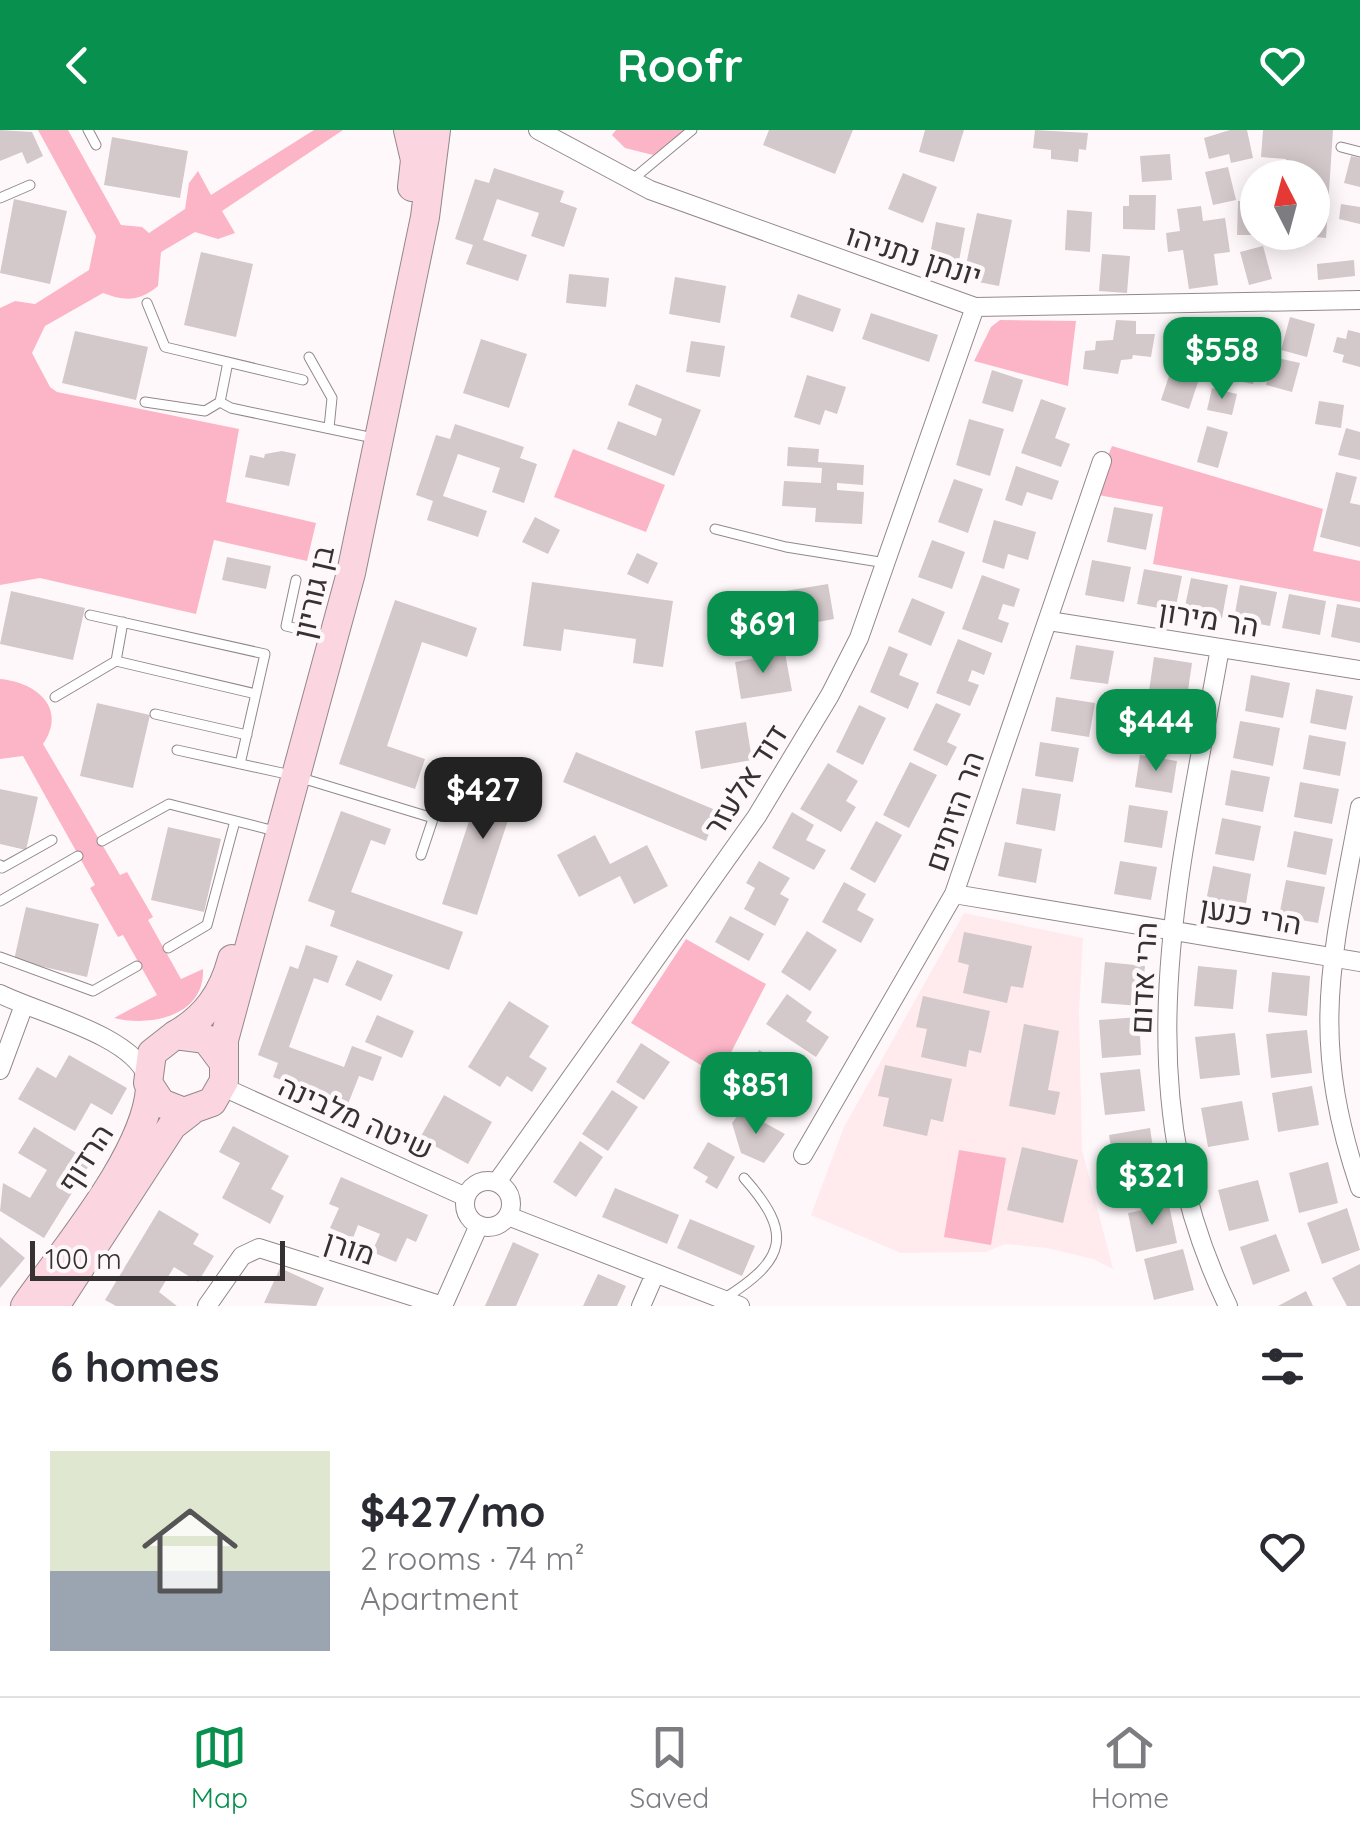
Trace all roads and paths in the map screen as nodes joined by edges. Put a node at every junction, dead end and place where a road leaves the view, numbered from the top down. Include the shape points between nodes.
1 (89, 130) edge
2 (408, 130) edge
3 (436, 130) edge
4 (538, 130) edge
5 (692, 130) edge
6 (96, 145) dead end
7 (1340, 146) dead end
8 (1360, 152) edge
9 (630, 181) junction
10 (30, 185) dead end
11 (0, 198) edge
12 (1360, 300) edge
13 (147, 303) dead end
14 (975, 307) junction
15 (309, 357) dead end
16 (228, 362) junction
17 (303, 380) dead end
18 (145, 402) dead end
19 (220, 402) junction
20 (329, 428) junction
21 (364, 436) junction
22 (1102, 461) dead end
23 (715, 529) dead end
24 (886, 562) junction
25 (296, 580) dead end
26 (90, 615) dead end
27 (1049, 621) junction
28 (123, 622) junction
29 (320, 634) junction
30 (1220, 648) junction
31 (116, 661) junction
32 (1360, 670) edge
33 (256, 694) junction
34 (55, 698) dead end
35 (154, 714) dead end
36 (248, 735) junction
37 (178, 750) dead end
38 (240, 764) junction
39 (450, 771) dead end
40 (290, 775) junction
41 (1360, 806) edge
42 (434, 818) junction
43 (235, 820) junction
44 (267, 828) junction
45 (52, 840) dead end
46 (102, 841) dead end
47 (78, 856) dead end
48 (421, 856) dead end
49 (0, 865) edge
50 (954, 894) junction
51 (0, 901) edge
52 (1170, 929) junction
53 (168, 948) dead end
54 (0, 957) edge
55 (1332, 957) junction
56 (1360, 962) edge
57 (137, 966) dead end
58 (0, 994) edge
59 (24, 1005) junction
60 (170, 1038) junction
61 (108, 1040) junction
62 (0, 1070) edge
63 (223, 1075) junction
64 (148, 1083) junction
65 (190, 1112) junction
66 (803, 1155) dead end
67 (744, 1178) dead end
68 (497, 1182) junction
69 (1360, 1188) edge
70 (466, 1197) junction
71 (508, 1216) junction
72 (479, 1225) junction
73 (655, 1274) junction
74 (731, 1302) edge
75 (25, 1306) edge
76 (56, 1306) edge
77 (207, 1306) edge
78 (443, 1306) edge
79 (641, 1306) edge
80 (1228, 1306) edge

1 - 6 lane
2 - 21 street, בן גוריון via 415,160 410,208
3 - 40 street, בן גוריון via 376,464
4 - 9 street, יונתן נתניהו
5 - 9 lane
7 - 8 lane
9 - 14 street, יונתן נתניהו
10 - 11 lane
12 - 14 street, יונתן נתניהו
13 - 16 lane via 165,347
14 - 24 street, דוד אלעזר
15 - 20 lane via 332,398
16 - 17 lane
16 - 19 lane
18 - 19 lane via 197,413
19 - 20 lane
20 - 21 lane
21 - 29 street, בן גוריון
22 - 27 street, הר הזיתים
23 - 24 lane via 786,548
24 - 68 street, דוד אלעזר via 859,638 778,786
25 - 29 lane via 286,626
26 - 28 lane
27 - 30 street, הר מירון
27 - 50 street, הר הזיתים
28 - 31 lane
28 - 33 lane via 265,654
29 - 40 street, בן גוריון
30 - 32 street, הר מירון
30 - 52 street, הרי אדום
31 - 33 lane
31 - 34 lane
33 - 36 lane
35 - 36 lane
36 - 38 lane
37 - 38 lane
38 - 40 lane
39 - 42 lane
40 - 42 lane
40 - 44 street, בן גוריון
40 - 63 street, בן גוריון via 224,1040
41 - 55 street
42 - 48 lane
43 - 44 lane
43 - 46 lane via 169,804
43 - 53 lane via 207,926
44 - 60 street, בן גוריון via 222,987 204,1014
45 - 49 lane
47 - 51 lane
50 - 52 street, הרי כנען
50 - 66 street, הר הזיתים
52 - 55 street, הרי כנען
52 - 80 street, הרי אדום via 1170,1103 1184,1182
54 - 57 lane via 93,991
55 - 56 street, הרי כנען
55 - 69 street via 1326,1000 1330,1080
58 - 59 street
59 - 61 street
59 - 62 street
60 - 61 street
60 - 63 street via 206,1039
60 - 64 street via 149,1058
61 - 64 street via 134,1057
63 - 65 street via 208,1106
63 - 70 street, שיטה מלבינה
64 - 65 street via 166,1107
64 - 75 street, הרדוף via 146,1118 129,1153
65 - 76 street, הרדוף via 172,1126
67 - 74 lane via 777,1222 778,1238 774,1256
68 - 70 street via 482,1181
68 - 71 street via 511,1196
70 - 72 street via 469,1216
71 - 72 street via 495,1226
71 - 73 street
72 - 78 street
73 - 74 street
73 - 79 street
77 - 78 street, מורן via 242,1256 259,1248

